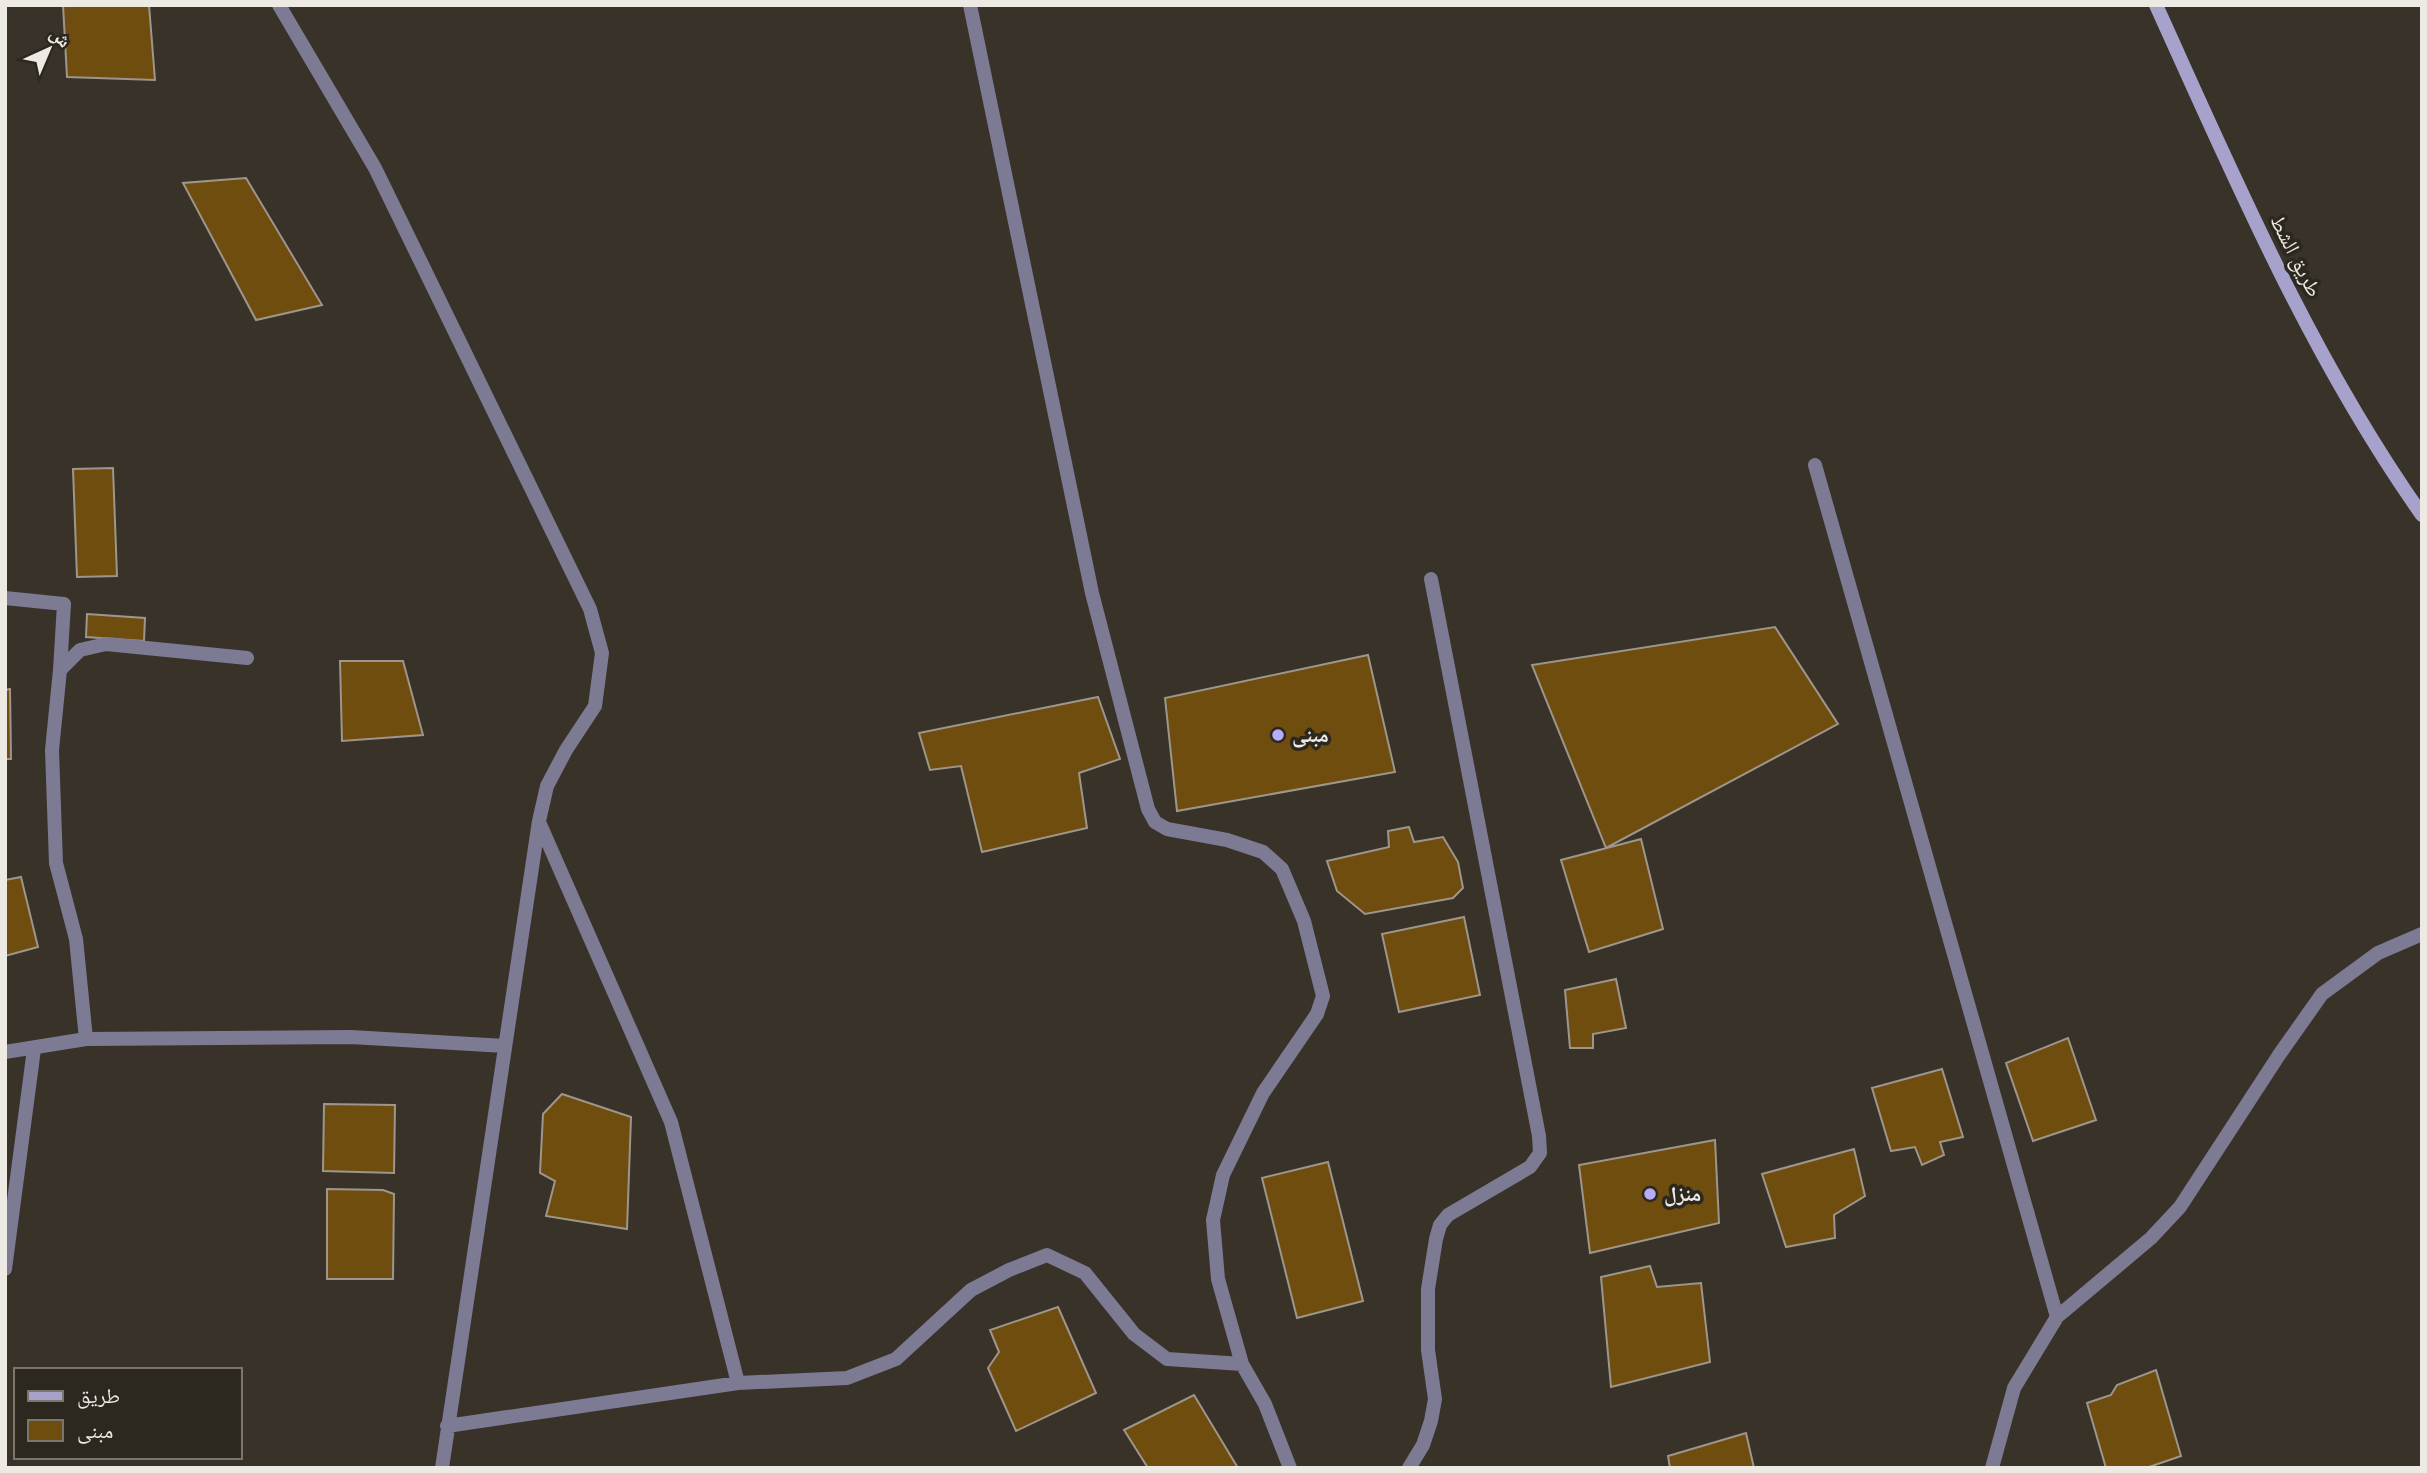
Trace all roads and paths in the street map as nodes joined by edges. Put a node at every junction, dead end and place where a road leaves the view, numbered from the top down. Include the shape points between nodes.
1 (279, 5) edge
2 (970, 5) edge
3 (2156, 5) edge
4 (1815, 465) dead end
5 (2422, 514) edge
6 (1431, 579) dead end
7 (5, 598) edge
8 (247, 658) dead end
9 (60, 670) junction
10 (539, 821) junction
11 (2422, 934) edge
12 (86, 1039) junction
13 (505, 1046) junction
14 (34, 1049) junction
15 (5, 1052) edge
16 (5, 1269) edge
17 (2057, 1317) junction
18 (1242, 1364) junction
19 (738, 1383) junction
20 (447, 1426) junction
21 (442, 1468) edge
22 (1290, 1468) edge
23 (1409, 1468) edge
24 (1992, 1468) edge

1 - 10 street via 375,168 590,609 602,653 594,706 547,786
2 - 18 street via 1092,593 1148,809 1155,822 1167,829 1263,852 1282,869 1304,921 1323,996 1318,1014 1263,1093 1223,1175 1213,1220 1218,1279
3 - 5 main road, طريق الشط via 2257,228 2328,363
4 - 17 street
6 - 23 street via 1540,1153 1530,1167 1448,1214 1440,1225 1428,1289 1428,1350 1435,1399 1423,1445
7 - 9 street via 64,604
8 - 9 street via 106,644 80,650
9 - 12 street via 52,750 56,863 76,939
10 - 13 street
10 - 19 street via 671,1122
11 - 17 street via 2378,953 2322,994 2180,1207 2151,1238
12 - 13 street via 351,1037
12 - 14 street
13 - 20 street
14 - 15 street
14 - 16 street
17 - 24 street via 2014,1388
18 - 19 street via 1167,1359 1134,1334 1085,1273 1047,1255 971,1290 896,1359 847,1377
18 - 22 street via 1265,1404
19 - 20 street
20 - 21 street

